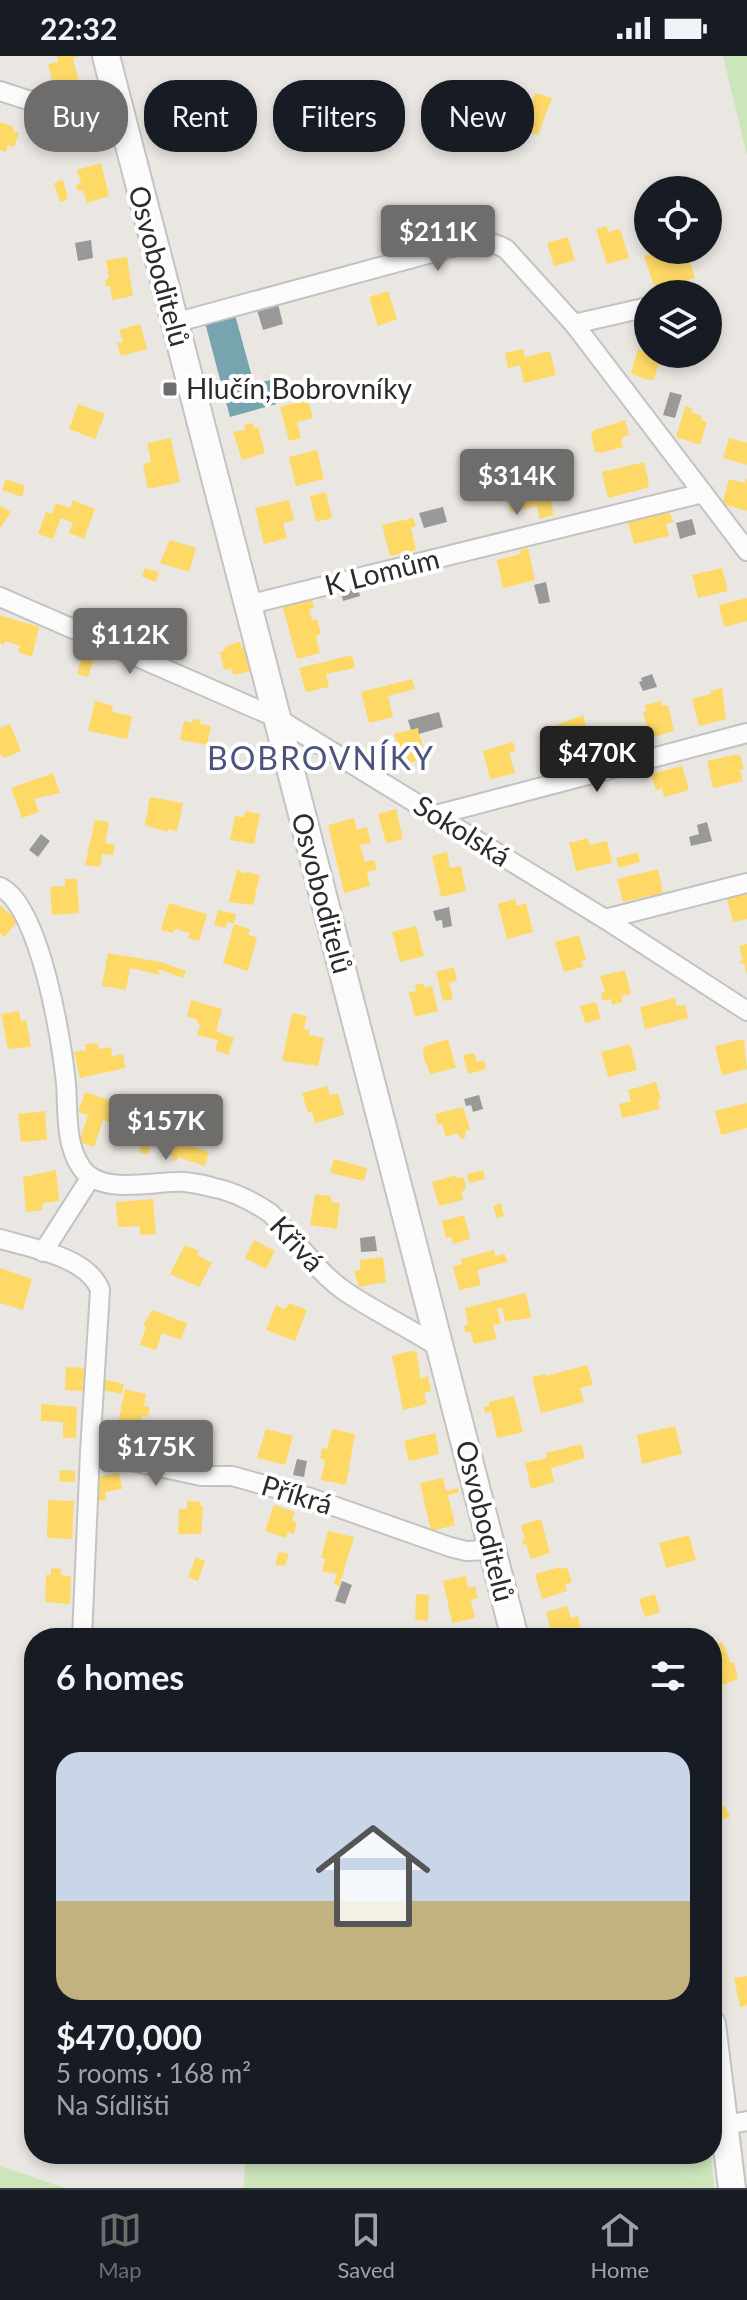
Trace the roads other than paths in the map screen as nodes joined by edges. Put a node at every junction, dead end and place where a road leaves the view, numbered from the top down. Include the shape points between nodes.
1 (106, 56) edge
2 (112, 80) edge
3 (0, 91) edge
4 (24, 99) edge
5 (128, 146) edge
6 (634, 310) edge
7 (174, 323) junction
8 (574, 324) junction
9 (703, 493) junction
10 (747, 551) edge
11 (0, 597) edge
12 (247, 605) junction
13 (277, 718) junction
14 (747, 733) edge
15 (436, 815) junction
16 (747, 883) edge
17 (0, 887) edge
18 (605, 919) junction
19 (747, 1011) edge
20 (91, 1177) junction
21 (0, 1239) edge
22 (43, 1252) junction
23 (440, 1348) junction
24 (90, 1452) junction
25 (492, 1550) junction
26 (82, 1628) edge
27 (512, 1628) edge
28 (722, 2065) edge
29 (736, 2123) edge
30 (732, 2188) edge

1 - 2 street, Osvoboditelů
3 - 4 street
5 - 7 street, Osvoboditelů
6 - 8 street
7 - 8 street via 486,241 506,249
7 - 12 street, Osvoboditelů
8 - 9 street
9 - 10 street
9 - 12 street, K Lomům
11 - 13 street, Sokolská
12 - 13 street, Osvoboditelů
13 - 15 street, Sokolská
13 - 23 street, Osvoboditelů
14 - 15 street
15 - 18 street, Sokolská
16 - 18 street
17 - 20 street via 19,906 41,953 72,1148
18 - 19 street, Sokolská
20 - 22 street
20 - 23 street, Křivá via 127,1186 184,1182 219,1188 254,1205 271,1214 345,1291
21 - 22 street
22 - 24 street via 83,1267 100,1290
23 - 25 street, Osvoboditelů
24 - 25 street, Příkrá via 201,1476 232,1476 450,1547
24 - 26 street
25 - 27 street, Osvoboditelů
28 - 29 street
29 - 30 street

